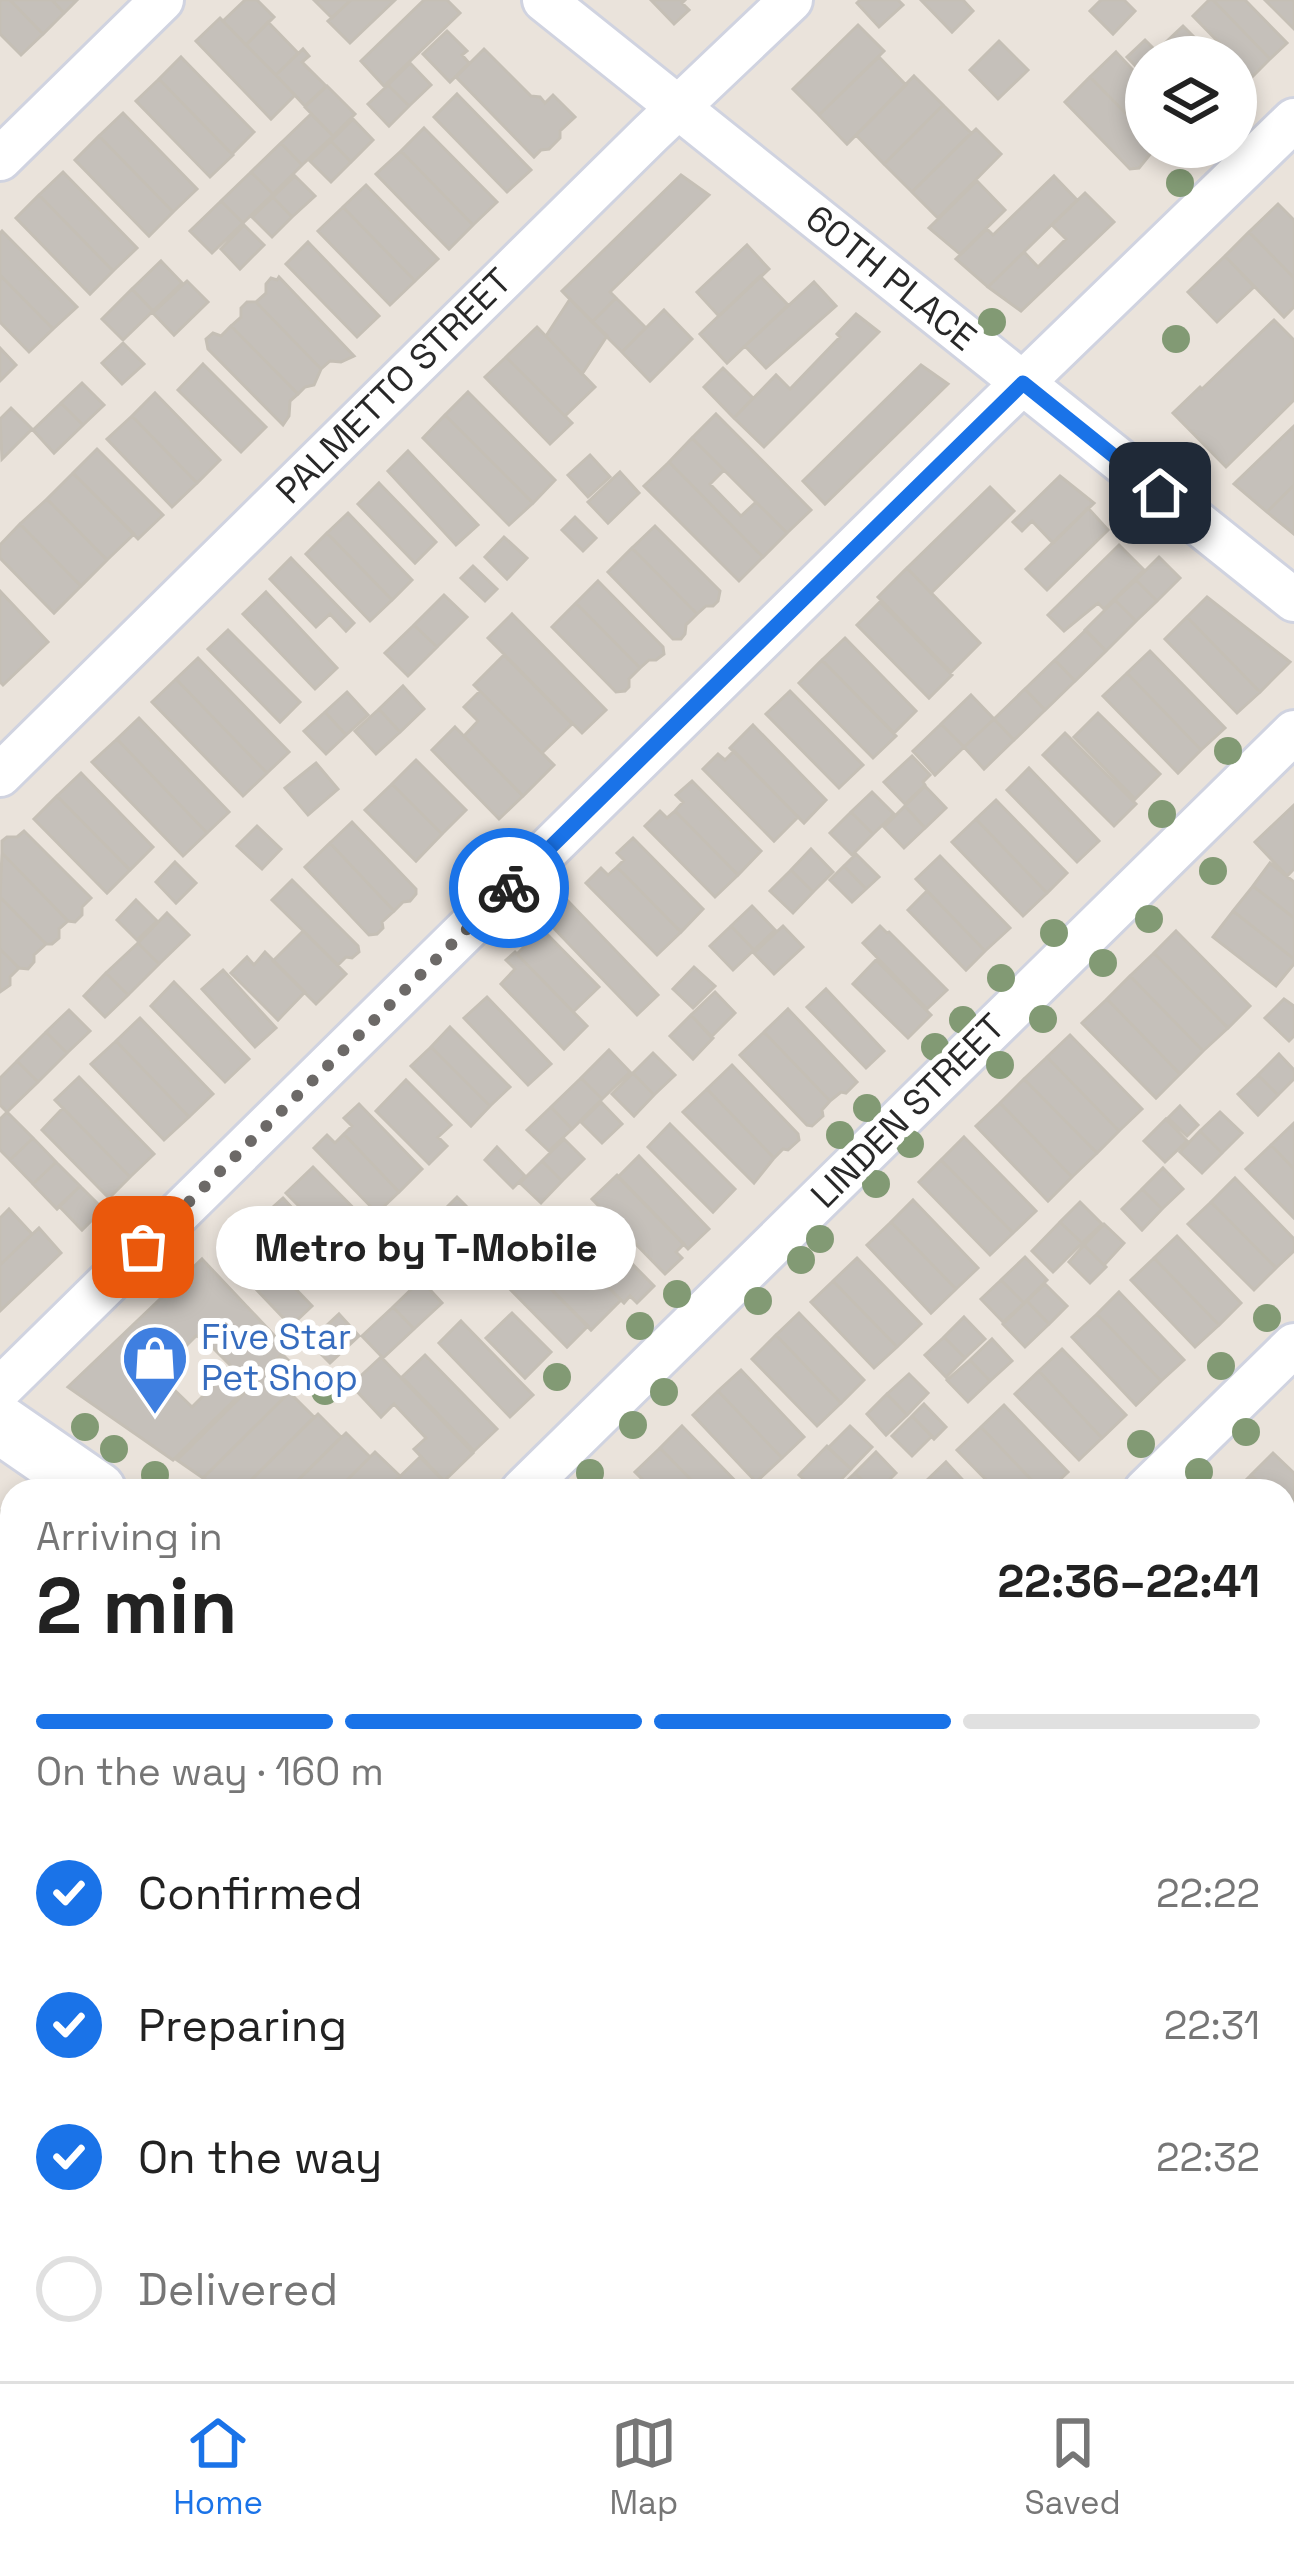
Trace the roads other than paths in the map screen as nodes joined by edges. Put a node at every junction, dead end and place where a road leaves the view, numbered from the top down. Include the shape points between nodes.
1 (162, 0) edge
2 (544, 0) edge
3 (790, 0) edge
4 (678, 107) junction
5 (1294, 119) edge
6 (0, 159) edge
7 (1023, 383) junction
8 (1294, 600) edge
9 (1294, 732) edge
10 (0, 775) edge
11 (1294, 1345) edge
12 (0, 1389) edge
13 (0, 1424) edge
14 (80, 1479) edge
15 (534, 1479) edge
16 (1156, 1479) edge

1 - 6 street
2 - 4 street, 60TH PLACE
3 - 4 street, PALMETTO STREET
4 - 7 street, 60TH PLACE
4 - 10 street, PALMETTO STREET
5 - 7 street
7 - 8 street, 60TH PLACE
7 - 12 street
9 - 15 street, LINDEN STREET
11 - 16 street
13 - 14 main road

